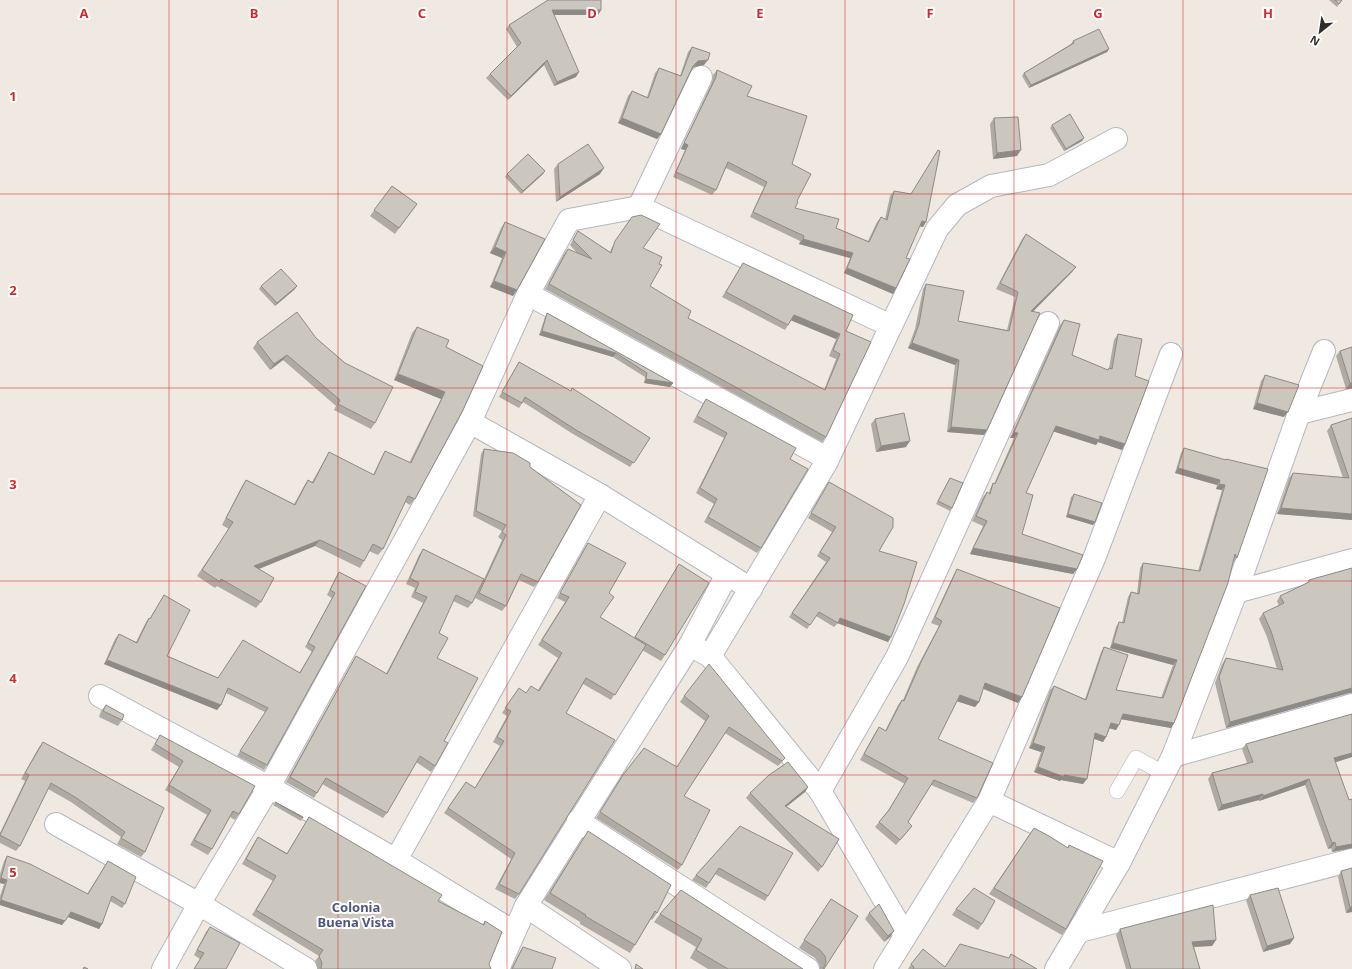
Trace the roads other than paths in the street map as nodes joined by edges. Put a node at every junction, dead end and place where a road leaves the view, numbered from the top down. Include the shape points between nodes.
1 (701, 77) dead end
2 (1116, 139) dead end
3 (639, 206) junction
4 (528, 294) junction
5 (1048, 323) dead end
6 (891, 326) junction
7 (1324, 351) dead end
8 (1171, 354) dead end
9 (1352, 400) edge
10 (1299, 413) junction
11 (470, 422) junction
12 (828, 460) junction
13 (600, 495) junction
14 (1352, 560) edge
15 (727, 574) junction
16 (751, 589) junction
17 (1236, 592) junction
18 (690, 645) junction
19 (710, 656) junction
20 (100, 696) dead end
21 (1352, 705) edge
22 (1168, 764) junction
23 (269, 787) junction
24 (820, 791) junction
25 (1117, 791) dead end
26 (989, 801) junction
27 (578, 821) junction
28 (56, 824) dead end
29 (396, 860) junction
30 (1352, 860) edge
31 (1119, 863) junction
32 (199, 904) junction
33 (526, 906) junction
34 (1080, 931) junction
35 (514, 932) junction
36 (905, 935) junction
37 (163, 969) edge
38 (306, 969) edge
39 (498, 969) edge
40 (620, 969) edge
41 (808, 969) edge
42 (885, 969) edge
43 (1056, 969) edge

1 - 3 street
2 - 6 street via 1049,175 991,186 957,204 937,229
3 - 4 street via 568,220
3 - 6 street
4 - 11 street
4 - 12 street
5 - 24 street via 896,657
6 - 12 street
7 - 10 street
8 - 26 street via 1095,556
9 - 10 street
10 - 17 street
11 - 13 street
11 - 23 street
12 - 16 street
13 - 15 street
13 - 29 street
14 - 17 street
15 - 16 street
15 - 18 street
16 - 19 street
17 - 22 street
18 - 19 street
18 - 27 street
19 - 24 street
20 - 23 street
21 - 22 street
22 - 25 lane via 1136,758
22 - 31 street
23 - 29 street
23 - 32 street
24 - 36 street
26 - 31 street
26 - 36 street
27 - 33 street
27 - 41 street
28 - 32 street
29 - 35 street
30 - 34 street
31 - 34 street
32 - 37 street
32 - 38 street
33 - 35 street
33 - 40 street
34 - 43 street
35 - 39 street
36 - 42 street

